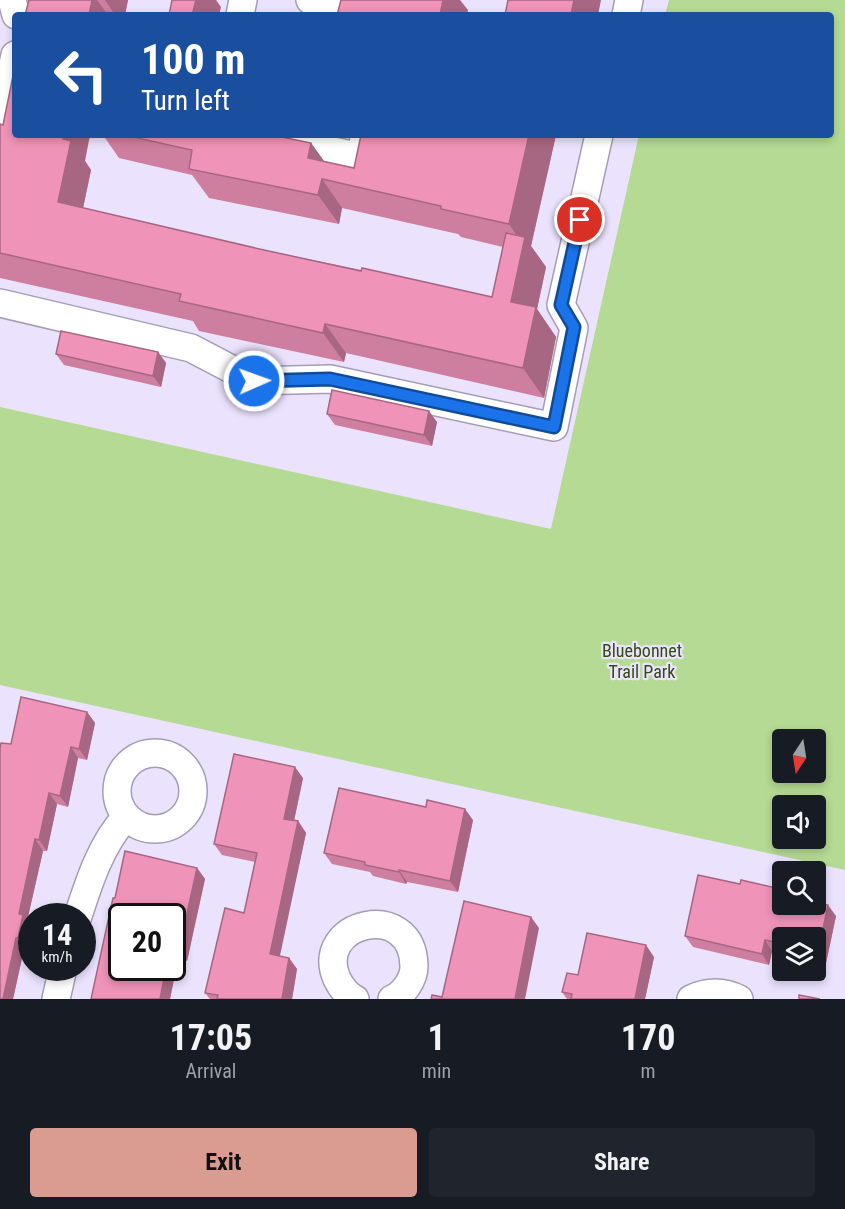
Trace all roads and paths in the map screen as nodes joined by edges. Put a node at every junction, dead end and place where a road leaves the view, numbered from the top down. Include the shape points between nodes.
1 (9, 67) edge
2 (0, 124) edge
3 (274, 138) edge
4 (364, 138) edge
5 (598, 138) edge
6 (0, 303) edge
7 (126, 817) dead end
8 (82, 903) edge
9 (60, 981) edge
10 (352, 998) edge
11 (56, 999) edge
12 (392, 999) edge
13 (691, 999) edge
14 (739, 999) edge

1 - 2 street
3 - 4 street via 360,157
5 - 6 street via 561,305 574,327 554,427 330,379 254,381 191,348
7 - 8 street via 112,832
9 - 11 street
10 - 12 street via 340,986 334,972 334,956 340,941 358,927 382,924 408,941 414,956 414,972 408,986
13 - 14 street via 722,993

